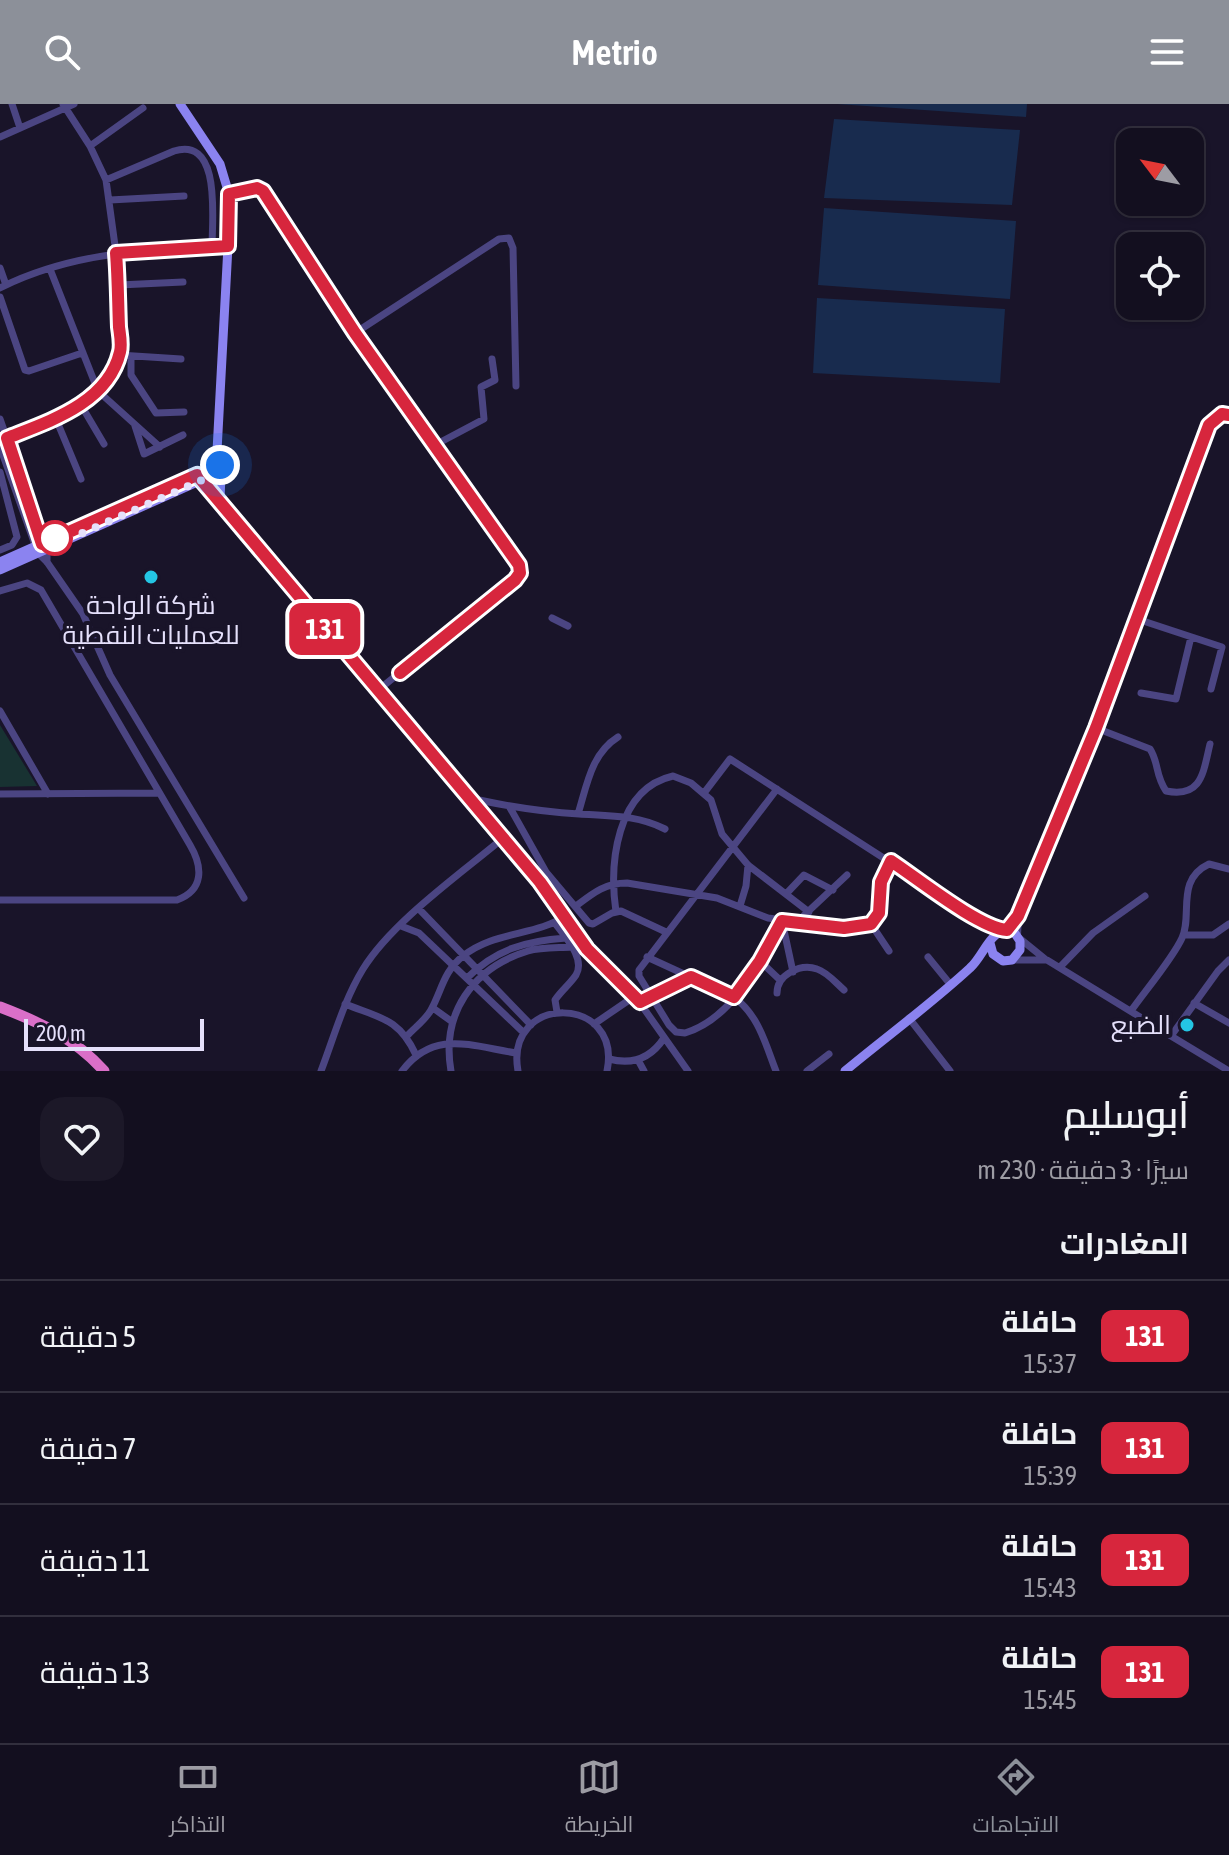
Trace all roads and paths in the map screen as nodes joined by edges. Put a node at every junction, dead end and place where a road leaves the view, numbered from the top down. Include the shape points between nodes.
1 (12, 104) edge
2 (180, 104) edge
3 (68, 106) edge
4 (143, 108) dead end
5 (20, 128) junction
6 (0, 137) edge
7 (90, 146) junction
8 (106, 180) junction
9 (229, 194) junction
10 (184, 196) dead end
11 (110, 200) junction
12 (228, 246) junction
13 (212, 247) junction
14 (116, 253) junction
15 (0, 268) edge
16 (50, 269) junction
17 (183, 282) dead end
18 (119, 285) junction
19 (3, 287) edge
20 (0, 297) edge
21 (355, 333) junction
22 (82, 353) junction
23 (119, 355) junction
24 (131, 356) junction
25 (181, 359) dead end
26 (492, 359) dead end
27 (516, 386) dead end
28 (98, 391) junction
29 (81, 405) junction
30 (184, 412) dead end
31 (1229, 415) edge
32 (0, 419) edge
33 (56, 419) junction
34 (134, 424) junction
35 (183, 435) dead end
36 (4, 439) edge
37 (104, 444) dead end
38 (435, 445) junction
39 (0, 447) edge
40 (160, 447) junction
41 (217, 451) junction
42 (0, 472) edge
43 (199, 477) junction
44 (81, 479) dead end
45 (2, 491) edge
46 (220, 500) junction
47 (40, 548) junction
48 (0, 550) edge
49 (0, 562) edge
50 (0, 570) edge
51 (0, 591) edge
52 (552, 618) dead end
53 (1137, 619) junction
54 (568, 626) dead end
55 (1191, 637) junction
56 (1211, 689) dead end
57 (377, 691) junction
58 (1141, 693) dead end
59 (0, 711) edge
60 (1096, 728) junction
61 (618, 737) dead end
62 (1210, 744) dead end
63 (777, 789) junction
64 (159, 793) junction
65 (704, 793) junction
66 (0, 794) edge
67 (48, 794) junction
68 (479, 800) dead end
69 (509, 806) junction
70 (578, 814) junction
71 (626, 816) junction
72 (665, 829) dead end
73 (502, 839) junction
74 (732, 847) junction
75 (891, 861) junction
76 (748, 865) junction
77 (1229, 869) edge
78 (847, 875) dead end
79 (612, 883) junction
80 (833, 890) junction
81 (696, 894) junction
82 (786, 894) junction
83 (1145, 896) dead end
84 (244, 898) dead end
85 (0, 900) edge
86 (576, 906) junction
87 (740, 906) junction
88 (419, 909) junction
89 (616, 912) junction
90 (809, 912) junction
91 (566, 916) junction
92 (1018, 916) junction
93 (975, 917) junction
94 (782, 921) junction
95 (798, 921) junction
96 (555, 923) junction
97 (871, 924) junction
98 (1229, 924) edge
99 (401, 926) junction
100 (1004, 930) junction
101 (666, 932) junction
102 (1184, 935) junction
103 (1018, 936) junction
104 (566, 938) junction
105 (990, 942) junction
106 (536, 945) junction
107 (572, 947) junction
108 (889, 951) dead end
109 (463, 955) junction
110 (647, 957) junction
111 (928, 957) dead end
112 (1007, 960) junction
113 (1047, 960) junction
114 (1229, 960) edge
115 (760, 961) junction
116 (454, 965) junction
117 (972, 967) junction
118 (1060, 967) junction
119 (477, 968) junction
120 (793, 972) junction
121 (484, 976) junction
122 (691, 977) junction
123 (467, 978) junction
124 (780, 980) junction
125 (474, 984) junction
126 (950, 984) junction
127 (844, 990) dead end
128 (777, 993) dead end
129 (651, 997) junction
130 (734, 997) junction
131 (638, 999) junction
132 (1194, 1003) junction
133 (345, 1004) junction
134 (0, 1007) edge
135 (433, 1008) junction
136 (1131, 1011) junction
137 (557, 1012) junction
138 (909, 1018) junction
139 (451, 1021) junction
140 (1229, 1023) edge
141 (594, 1024) junction
142 (531, 1025) junction
143 (524, 1033) junction
144 (407, 1036) junction
145 (1171, 1036) junction
146 (664, 1038) junction
147 (448, 1043) junction
148 (516, 1053) junction
149 (829, 1054) dead end
150 (416, 1055) junction
151 (609, 1059) junction
152 (638, 1060) junction
153 (104, 1071) edge
154 (321, 1071) edge
155 (402, 1071) edge
156 (451, 1071) edge
157 (518, 1071) edge
158 (607, 1071) edge
159 (644, 1071) edge
160 (688, 1071) edge
161 (776, 1071) edge
162 (807, 1071) edge
163 (845, 1071) edge
164 (950, 1071) edge
165 (1229, 1071) edge

1 - 5 street
2 - 9 main road via 220,164
3 - 5 street
3 - 7 street
4 - 7 street
5 - 6 street
7 - 8 street
8 - 11 street
8 - 13 street via 174,151 196,151 211,178
9 - 12 main road
9 - 21 street via 263,191
10 - 11 street
11 - 14 street
12 - 13 street
12 - 41 main road
13 - 14 street
14 - 16 street
14 - 18 street
15 - 19 street
16 - 19 street
16 - 22 street
17 - 18 street
18 - 23 street
20 - 22 street via 25,370
21 - 27 street via 499,239 509,238
21 - 38 street
22 - 28 street
23 - 24 street
23 - 28 street
24 - 25 street
24 - 30 street via 131,375 156,413
26 - 38 street via 495,380 481,387 484,419
28 - 29 street
28 - 34 street
29 - 33 street
29 - 37 street
31 - 53 street via 1222,414 1209,425
32 - 36 street
33 - 36 street
33 - 44 street
34 - 40 street
34 - 40 street via 142,453
35 - 40 street
36 - 47 street
38 - 57 street via 520,573
39 - 47 street
41 - 43 main road
41 - 46 main road
42 - 45 street
43 - 46 street
43 - 47 main road
45 - 48 street via 17,537
46 - 57 street
47 - 49 main road
47 - 50 main road
47 - 84 street
51 - 64 street via 27,583 41,590
52 - 54 street
53 - 55 street
53 - 60 street
55 - 56 street via 1222,647
55 - 58 street via 1176,699
57 - 73 street
59 - 67 street
60 - 62 street via 1150,749 1157,779 1166,791 1178,793 1195,787
60 - 92 street
61 - 70 street via 595,761
63 - 65 street via 730,759
63 - 74 street
63 - 75 street
64 - 67 street
64 - 85 street via 198,860 198,882 186,896 172,901
65 - 71 street via 682,778 662,778 638,796
65 - 74 street
66 - 67 street
68 - 69 street
69 - 70 street
69 - 86 street via 546,872
70 - 71 street
71 - 72 street
71 - 79 street
73 - 88 street
73 - 91 street
74 - 76 street
74 - 81 street
75 - 93 street
75 - 97 street via 881,882 879,913
76 - 82 street
76 - 87 street
77 - 102 street via 1209,864 1194,877 1187,892
78 - 80 street
79 - 81 street
79 - 86 street
79 - 89 street
80 - 82 street via 804,875
80 - 90 street
81 - 87 street
81 - 101 street
82 - 90 street
83 - 118 street via 1093,933
86 - 89 street via 591,924
87 - 94 street
88 - 99 street
88 - 109 street
89 - 101 street
90 - 95 street
91 - 96 street
91 - 131 street via 592,954
92 - 100 street
92 - 103 street
93 - 100 street
93 - 105 street
94 - 95 street
94 - 115 street
94 - 120 street
95 - 97 street via 844,928
96 - 104 street
96 - 109 street via 495,939
97 - 108 street
98 - 102 street via 1213,935
99 - 116 street via 419,933
99 - 133 street via 365,965
100 - 103 main road
100 - 105 main road
101 - 110 street
102 - 136 street
103 - 112 main road via 1020,950
103 - 113 street
104 - 106 street
104 - 107 street
105 - 112 main road via 993,954
105 - 117 main road
106 - 107 street
106 - 119 street via 508,948
106 - 121 street
107 - 137 street via 578,970 556,998
109 - 116 street
109 - 119 street
110 - 122 street
110 - 129 street via 638,973
111 - 126 street
112 - 113 street
112 - 117 main road
113 - 118 street
114 - 132 street
115 - 124 street
115 - 130 street
116 - 123 street
116 - 135 street
117 - 126 main road
118 - 136 street
119 - 121 street
119 - 123 street
120 - 124 street
120 - 127 street via 817,969
121 - 125 street
121 - 142 street
122 - 129 street
122 - 130 street
123 - 125 street
124 - 128 street
125 - 139 street
125 - 143 street
126 - 138 main road
129 - 130 street via 672,1029 685,1033 711,1022
129 - 131 street
130 - 161 street via 754,1016
131 - 141 street
131 - 146 street
132 - 140 street
132 - 145 street
133 - 144 street via 388,1021
133 - 154 street
134 - 153 highway via 60,1034
135 - 139 street
135 - 144 street
136 - 145 street
137 - 141 street
137 - 142 street
138 - 163 main road
138 - 164 street
139 - 147 street
141 - 151 street via 605,1039
142 - 143 street
143 - 148 street
144 - 150 street
145 - 165 street
146 - 152 street
146 - 160 street
147 - 148 street
147 - 150 street
147 - 156 street
148 - 157 street
149 - 162 street
150 - 155 street
151 - 152 street
151 - 158 street
152 - 159 street

